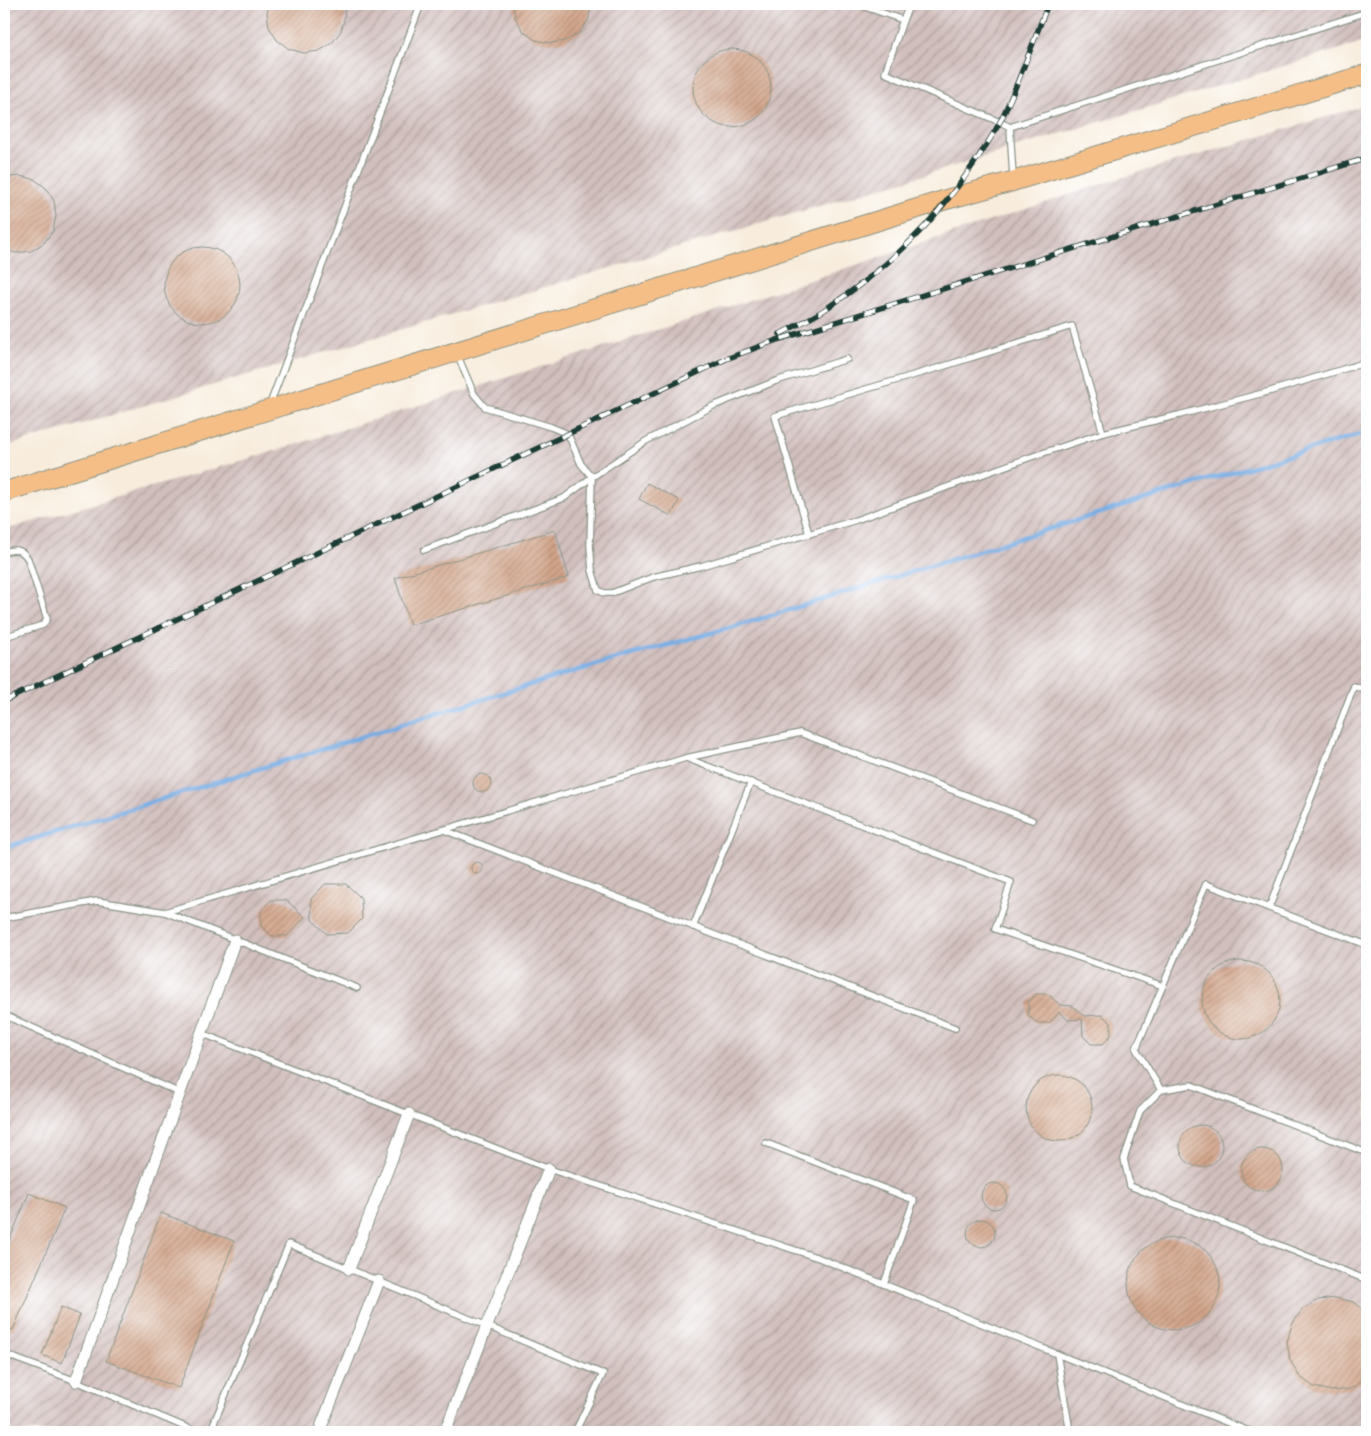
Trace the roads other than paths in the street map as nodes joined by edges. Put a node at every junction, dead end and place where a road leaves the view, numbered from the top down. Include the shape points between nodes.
1 (420, 4) edge
2 (857, 4) edge
3 (910, 4) edge
4 (1367, 12) edge
5 (903, 20) junction
6 (1367, 74) edge
7 (1010, 127) junction
8 (1014, 182) junction
9 (456, 352) junction
10 (847, 359) dead end
11 (1367, 362) edge
12 (268, 410) junction
13 (1103, 433) junction
14 (592, 477) junction
15 (4, 492) edge
16 (809, 534) junction
17 (424, 550) dead end
18 (4, 552) edge
19 (4, 637) edge
20 (1367, 691) edge
21 (686, 758) junction
22 (751, 782) junction
23 (1032, 820) dead end
24 (444, 830) junction
25 (1269, 908) junction
26 (165, 912) junction
27 (4, 918) edge
28 (694, 927) junction
29 (235, 940) junction
30 (1367, 945) edge
31 (1163, 986) junction
32 (357, 988) dead end
33 (4, 1015) edge
34 (955, 1028) dead end
35 (201, 1033) junction
36 (1161, 1090) junction
37 (180, 1093) junction
38 (409, 1114) junction
39 (766, 1143) dead end
40 (1367, 1152) edge
41 (549, 1169) junction
42 (349, 1269) junction
43 (1367, 1280) edge
44 (378, 1281) junction
45 (884, 1284) junction
46 (487, 1326) junction
47 (4, 1354) edge
48 (1057, 1354) junction
49 (76, 1381) junction
50 (198, 1432) edge
51 (210, 1432) edge
52 (319, 1432) edge
53 (445, 1432) edge
54 (575, 1432) edge
55 (1070, 1432) edge
56 (1251, 1432) edge

1 - 12 lane
2 - 5 lane
3 - 5 lane
4 - 7 lane
5 - 7 lane via 885,73
6 - 8 main road
7 - 8 lane
8 - 9 main road via 948,199
9 - 12 main road
9 - 14 lane via 474,394 485,407 568,434
10 - 14 lane via 776,381 712,406 646,441
11 - 13 lane via 1271,391
12 - 15 main road
13 - 16 lane
13 - 16 lane via 1072,326 775,416
14 - 16 lane via 592,570 598,590 604,593
14 - 17 lane via 564,498
18 - 19 lane via 14,549 24,552 47,619 43,625
20 - 25 lane via 1354,686
21 - 22 lane
21 - 23 lane via 800,733
21 - 24 lane
22 - 28 lane
22 - 31 lane via 1011,882 995,929
24 - 26 lane
24 - 28 lane
25 - 30 lane
25 - 31 lane via 1206,884
26 - 27 lane via 97,901
26 - 29 lane
28 - 34 lane
29 - 32 lane
29 - 35 street
31 - 36 lane via 1136,1049
33 - 37 lane
35 - 37 street
35 - 38 lane
36 - 40 lane via 1191,1085
36 - 43 lane via 1140,1112 1124,1159 1130,1186
37 - 49 street
38 - 41 lane
38 - 42 street
39 - 45 lane via 914,1200
41 - 45 lane via 819,1258
41 - 46 street
42 - 44 lane
42 - 51 lane via 289,1244
44 - 46 lane
44 - 52 street
45 - 48 lane
46 - 53 street
46 - 54 lane via 603,1374
47 - 49 lane
48 - 55 lane
48 - 56 lane
49 - 50 lane

